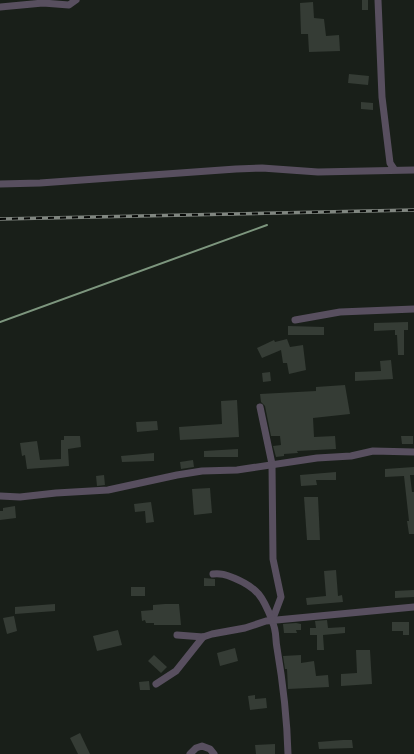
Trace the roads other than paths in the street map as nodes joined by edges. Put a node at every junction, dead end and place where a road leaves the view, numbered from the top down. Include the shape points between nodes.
1 (76, 0) edge
2 (378, 0) edge
3 (0, 7) edge
4 (394, 169) junction
5 (414, 170) edge
6 (0, 184) edge
7 (414, 309) edge
8 (295, 320) dead end
9 (260, 407) dead end
10 (414, 452) edge
11 (272, 464) junction
12 (0, 496) edge
13 (213, 574) dead end
14 (414, 607) edge
15 (272, 621) junction
16 (177, 635) dead end
17 (203, 637) junction
18 (156, 684) dead end
19 (190, 754) edge
20 (214, 754) edge
21 (288, 754) edge

1 - 3 street via 69,5 44,3
2 - 4 street via 382,97 390,164
4 - 5 street
4 - 6 street via 318,172 262,168
7 - 8 street via 340,312
9 - 11 street
10 - 11 street via 380,451
11 - 12 street via 177,475 108,490 20,497
11 - 15 street via 274,559 281,597
13 - 15 street via 221,573 255,589 265,603
14 - 15 street
15 - 17 street
15 - 21 street via 276,630 284,690
16 - 17 street
17 - 18 street via 176,671
19 - 20 street via 202,746

